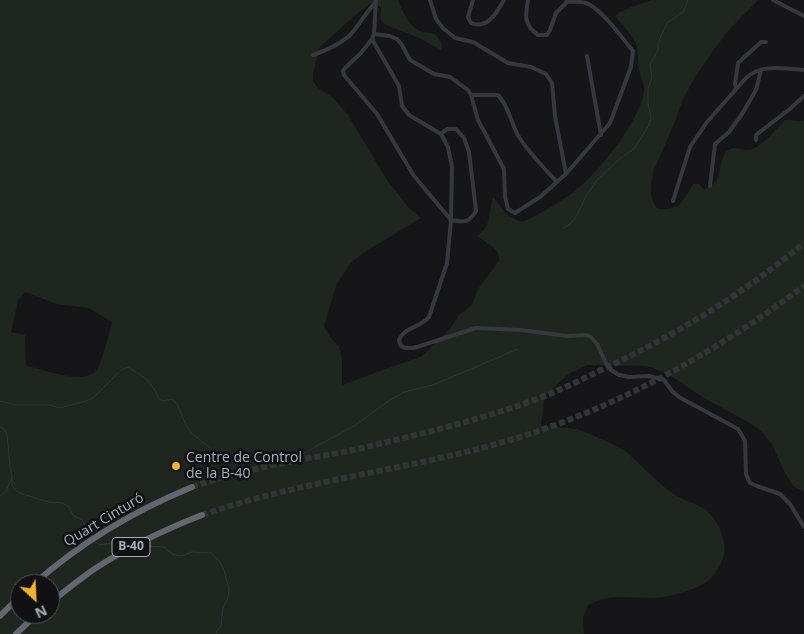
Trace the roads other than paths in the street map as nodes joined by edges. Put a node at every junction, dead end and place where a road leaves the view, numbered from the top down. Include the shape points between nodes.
1 (430, 0) edge
2 (436, 0) edge
3 (473, 0) edge
4 (504, 0) edge
5 (528, 0) edge
6 (773, 0) edge
7 (376, 1) edge
8 (568, 1) edge
9 (432, 6) junction
10 (804, 16) edge
11 (374, 34) junction
12 (372, 39) junction
13 (766, 42) dead end
14 (313, 55) dead end
15 (587, 56) dead end
16 (761, 70) junction
17 (804, 70) edge
18 (736, 88) junction
19 (471, 96) junction
20 (804, 96) edge
21 (441, 134) junction
22 (601, 135) junction
23 (756, 140) dead end
24 (566, 174) junction
25 (557, 182) junction
26 (710, 186) dead end
27 (673, 202) dead end
28 (451, 220) junction
29 (192, 487) tunnel mouth
30 (202, 515) tunnel mouth
31 (804, 527) edge
32 (46, 574) edge
33 (60, 595) edge
34 (10, 606) edge
35 (0, 616) edge
36 (26, 624) edge
37 (16, 634) edge

1 - 9 street
2 - 9 street
3 - 4 street via 468,17 477,25 494,16
5 - 8 street via 525,17 531,30 538,35 546,35 556,13
6 - 10 street
7 - 11 street
7 - 14 street via 351,34
8 - 22 street via 588,3 604,16 632,51 632,67 610,122
9 - 24 street via 436,19 455,38 473,42 508,63 531,67 546,74 552,83
11 - 12 street
11 - 19 street via 397,39 410,60 434,74 450,78 468,90
12 - 21 street via 399,86 402,106 409,115
12 - 28 street via 345,68 344,75 377,114 414,176
13 - 18 street via 761,42 738,63
15 - 22 street
16 - 17 street
16 - 18 street via 753,72
16 - 26 street via 756,90 742,114 715,144
18 - 27 street via 690,147
19 - 25 street via 498,95 519,136
19 - 25 street via 478,120 504,169 508,209 515,213
20 - 23 street via 756,135
21 - 28 street via 448,147 452,167
21 - 28 street via 447,129 456,129 464,138 469,152 476,211 471,219 463,222
22 - 24 street
24 - 25 street
28 - 31 street via 447,263 429,317 400,336 401,346 414,348 476,328 568,336 586,334 597,344 606,363 618,375 664,380 679,398 738,429 745,441 746,474 750,483 780,494
29 - 32 highway, Quart Cinturó / B-40 via 90,540
30 - 33 highway, B-40 via 133,546
34 - 35 highway
36 - 37 highway

